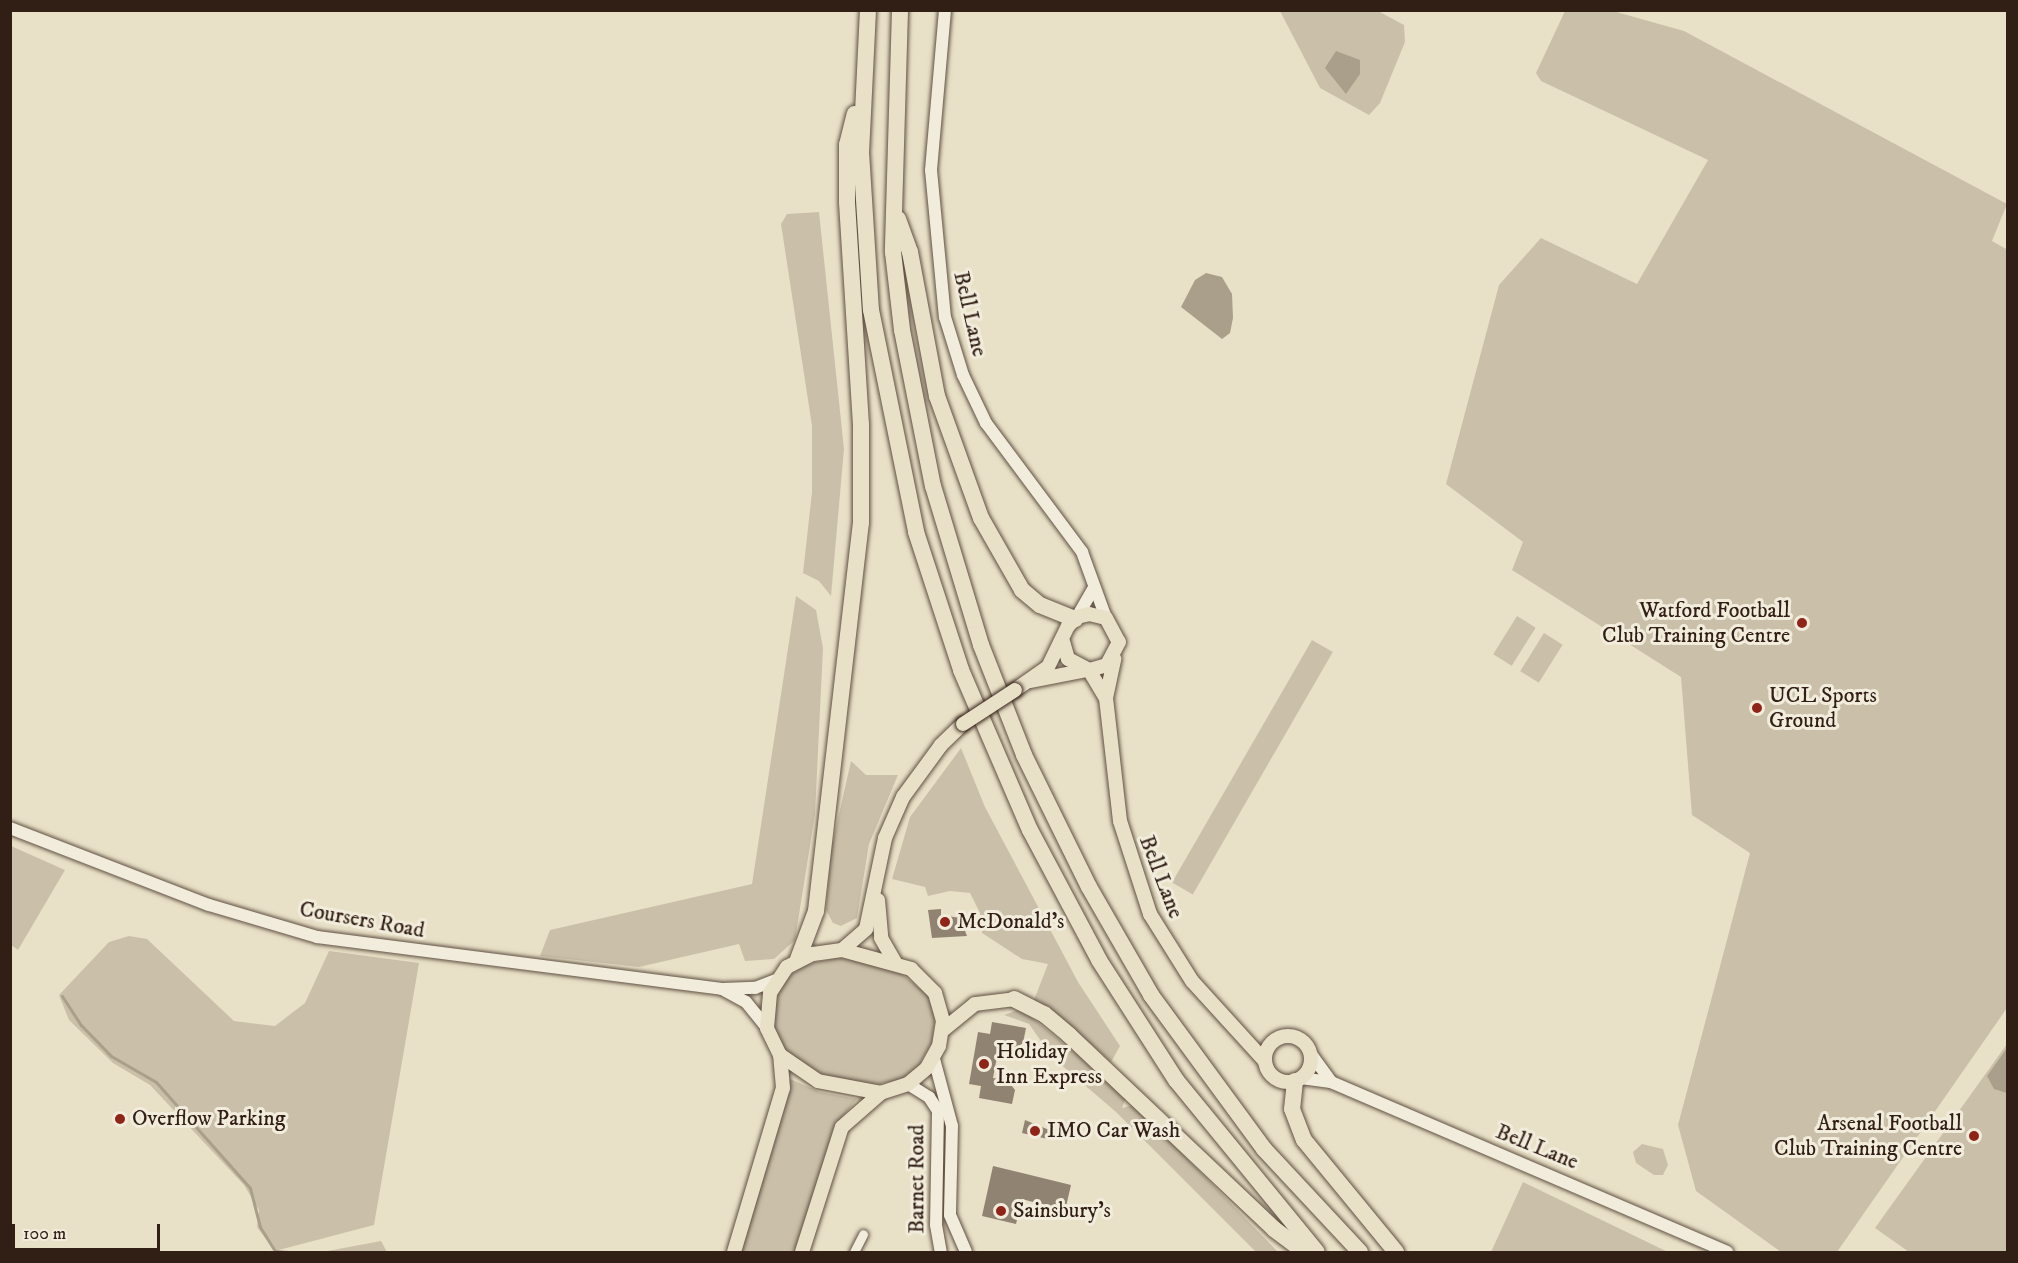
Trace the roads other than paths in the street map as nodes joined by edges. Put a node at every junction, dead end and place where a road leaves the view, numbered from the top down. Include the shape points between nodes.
1 (868, 10) edge
2 (900, 10) edge
3 (945, 10) edge
4 (862, 87) junction
5 (896, 212) junction
6 (1094, 587) junction
7 (1076, 618) junction
8 (1106, 618) junction
9 (1063, 642) junction
10 (1114, 658) junction
11 (1087, 670) junction
12 (1031, 681) junction
13 (1106, 699) junction
14 (10, 828) edge
15 (876, 873) junction
16 (842, 950) junction
17 (798, 959) junction
18 (896, 962) junction
19 (776, 980) junction
20 (722, 989) junction
21 (1014, 999) joint
22 (767, 1028) junction
23 (943, 1030) junction
24 (1248, 1038) junction
25 (1274, 1040) junction
26 (1311, 1054) junction
27 (780, 1055) junction
28 (934, 1059) junction
29 (1264, 1060) junction
30 (1298, 1080) junction
31 (1331, 1082) junction
32 (908, 1084) junction
33 (881, 1093) junction
34 (863, 1234) dead end
35 (734, 1252) edge
36 (802, 1252) edge
37 (854, 1252) edge
38 (941, 1252) edge
39 (966, 1252) edge
40 (1305, 1252) edge
41 (1317, 1252) edge
42 (1360, 1252) edge
43 (1396, 1252) edge
44 (1727, 1252) edge

1 - 4 highway
2 - 5 highway
3 - 6 street, Bell Lane via 931,170 945,317 963,375 986,423 1082,552
4 - 17 highway via 847,145 846,201 861,425 861,523 816,911
4 - 41 highway via 865,243 884,389 916,532 961,670 1030,830 1099,960 1176,1080
5 - 7 highway via 910,252 937,396 981,518 1022,590 1040,605
5 - 42 highway via 893,252 916,414 954,566 1024,755 1089,887 1151,995 1264,1149
6 - 7 street
6 - 8 street, Bell Lane
7 - 8 main road via 1089,614
7 - 9 main road
8 - 10 main road via 1117,632
9 - 11 main road via 1068,659
9 - 12 main road via 1054,660
10 - 11 main road
10 - 13 main road, Bell Lane
11 - 12 main road
11 - 13 main road, Bell Lane
12 - 15 main road, bridge via 963,724 941,745 903,797
13 - 24 main road, Bell Lane via 1114,793 1138,888 1177,961 1207,1000
14 - 20 street, Coursers Road via 209,905 317,938
15 - 16 main road via 866,930
15 - 18 main road via 880,938
16 - 17 main road
16 - 18 main road
17 - 19 main road
18 - 23 main road via 921,975 935,993
19 - 20 street, Coursers Road via 755,988
19 - 22 main road via 766,1010
20 - 22 street, Coursers Road via 746,1002
21 - 23 main road via 975,1004
21 - 40 highway via 1044,1014 1069,1035 1274,1229
22 - 27 main road
23 - 28 main road
24 - 25 main road
24 - 29 main road, Bell Lane
25 - 26 main road via 1293,1036
25 - 29 main road
26 - 30 main road via 1309,1068
26 - 31 street
27 - 33 main road via 818,1081
27 - 35 main road via 783,1088
28 - 32 main road
28 - 39 street, Barnet Road via 952,1126 950,1215
29 - 30 main road via 1274,1078
30 - 31 street, Bell Lane
30 - 43 highway via 1292,1109 1304,1140
31 - 44 street, Bell Lane
32 - 33 main road
32 - 38 street, Barnet Road via 929,1096 938,1111 936,1225
33 - 36 main road via 842,1127
34 - 37 street

